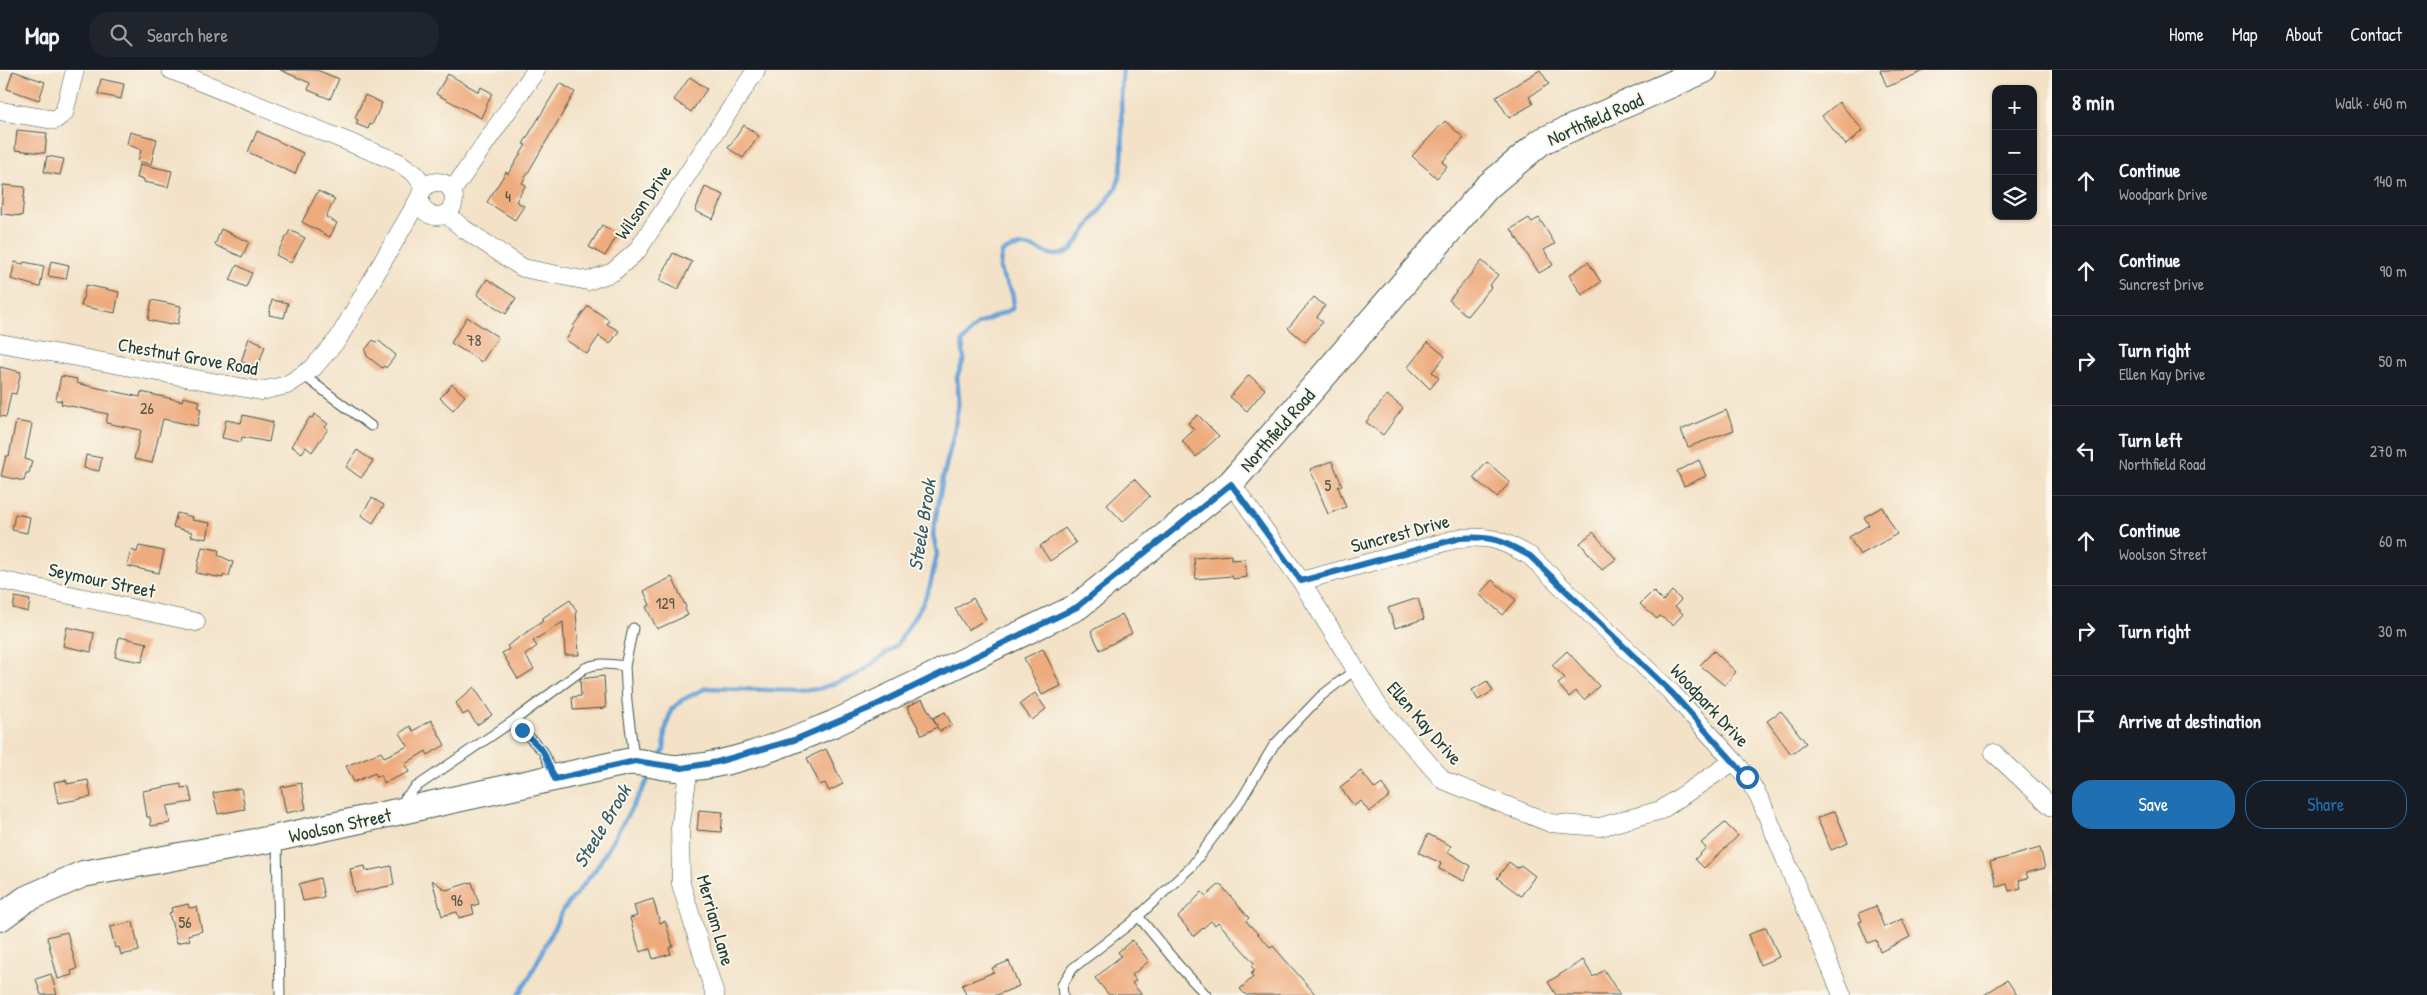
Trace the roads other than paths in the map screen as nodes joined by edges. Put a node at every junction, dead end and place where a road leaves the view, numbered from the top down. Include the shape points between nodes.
1 (75, 70) edge
2 (171, 70) edge
3 (536, 70) edge
4 (756, 70) edge
5 (1704, 70) edge
6 (0, 111) edge
7 (452, 191) junction
8 (423, 192) junction
9 (446, 214) junction
10 (0, 343) edge
11 (303, 375) junction
12 (371, 426) dead end
13 (1231, 484) junction
14 (1510, 544) joint
15 (0, 580) edge
16 (1301, 581) junction
17 (196, 622) dead end
18 (634, 628) dead end
19 (625, 666) junction
20 (1356, 669) junction
21 (516, 719) junction
22 (1994, 753) dead end
23 (1734, 761) junction
24 (662, 764) junction
25 (555, 779) junction
26 (2052, 807) edge
27 (406, 811) junction
28 (277, 838) junction
29 (1138, 916) junction
30 (0, 918) edge
31 (280, 995) edge
32 (715, 995) edge
33 (1063, 995) edge
34 (1206, 995) edge
35 (1842, 995) edge

1 - 6 street via 64,113 55,120
2 - 8 street via 398,162 415,174
3 - 7 street
4 - 9 street, Wilson Drive via 637,251 613,272 588,281 523,268
5 - 13 street, Northfield Road via 1542,142 1487,187
7 - 8 street via 439,182
7 - 9 street via 454,204
8 - 9 street via 423,209 428,214
8 - 11 street, Chestnut Grove Road via 338,340
10 - 11 street, Chestnut Grove Road via 261,391 287,385
11 - 12 lane
13 - 16 street, Ellen Kay Drive
13 - 24 street, Northfield Road via 1077,607 794,740 737,758
14 - 16 street, Suncrest Drive via 1486,536 1460,538
14 - 23 street, Woodpark Drive via 1530,556 1673,694
15 - 17 street, Seymour Street
16 - 20 street, Ellen Kay Drive
18 - 19 lane
19 - 21 lane via 605,663 585,668
19 - 24 lane via 627,702
20 - 23 street, Ellen Kay Drive via 1379,708 1443,780 1550,823 1600,827 1661,810
20 - 29 lane via 1321,696 1274,745 1240,800 1191,867
21 - 25 lane via 522,730 543,751
21 - 27 lane via 416,787 405,798
22 - 26 street
23 - 35 street, Woodpark Drive via 1761,801
24 - 25 street, Woolson Street
24 - 32 street, Merriam Lane via 680,828 681,884
25 - 27 street, Woolson Street
27 - 28 street, Woolson Street
28 - 30 street, Woolson Street via 83,874 26,898
28 - 31 lane
29 - 33 lane via 1073,968 1062,985
29 - 34 lane

